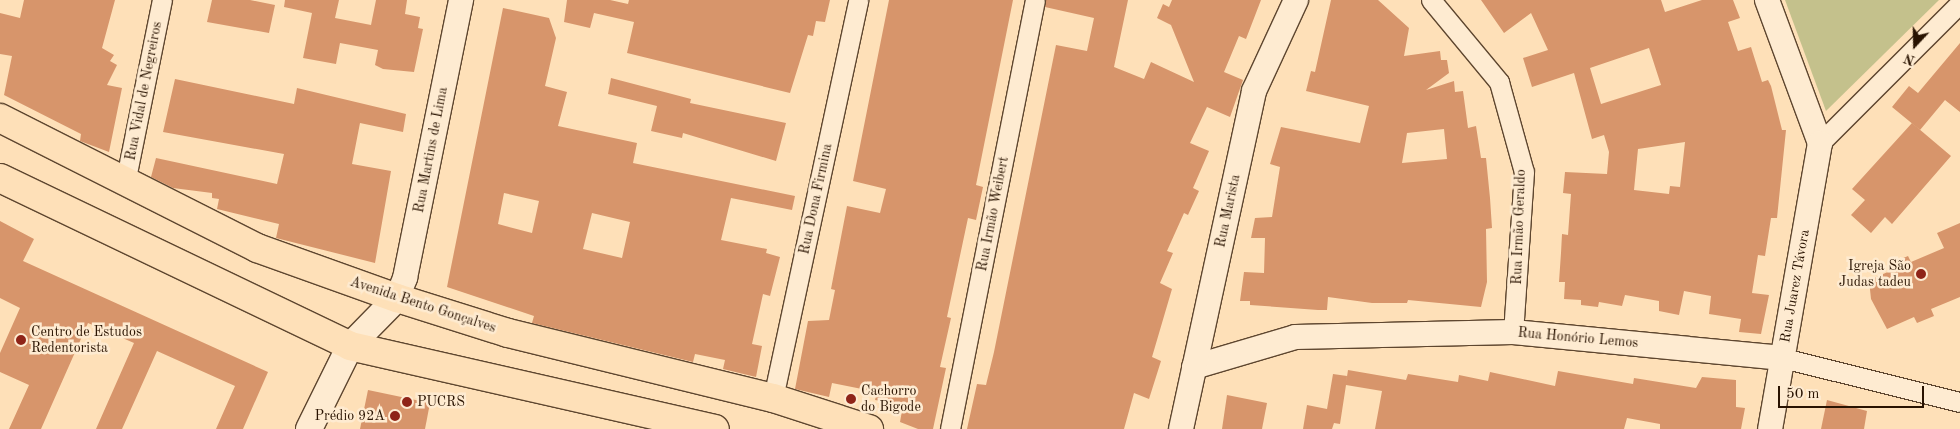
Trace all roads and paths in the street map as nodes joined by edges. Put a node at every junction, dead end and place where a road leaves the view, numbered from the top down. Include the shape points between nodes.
1 (162, 0) edge
2 (461, 0) edge
3 (858, 0) edge
4 (1035, 0) edge
5 (1296, 0) edge
6 (1431, 0) edge
7 (1767, 0) edge
8 (1960, 3) edge
9 (0, 118) edge
10 (1820, 143) junction
11 (0, 178) edge
12 (125, 183) junction
13 (397, 298) junction
14 (1513, 332) junction
15 (350, 346) junction
16 (1783, 358) junction
17 (1194, 367) junction
18 (774, 398) junction
19 (1960, 402) edge
20 (309, 429) edge
21 (715, 429) edge
22 (869, 429) edge
23 (950, 429) edge
24 (1181, 429) edge
25 (1770, 429) edge

1 - 12 street, Rua Vidal de Negreiros
2 - 13 street, Rua Martins de Lima via 406,278
3 - 18 street, Rua Dona Firmina
4 - 23 street, Rua Irmão Weibert
5 - 17 street, Rua Marista via 1254,91
6 - 14 street, Rua Irmão Geraldo via 1499,82 1524,172
7 - 10 street
8 - 10 street
9 - 12 main road, Avenida Bento Gonçalves
10 - 16 street, Rua Juarez Távora
11 - 15 main road
12 - 13 main road, Avenida Bento Gonçalves via 256,248
13 - 15 main road
13 - 18 main road, Avenida Bento Gonçalves via 508,333
14 - 16 street, Rua Honório Lemos
14 - 17 street, Rua Honório Lemos via 1295,336
15 - 20 main road
15 - 21 main road
16 - 19 street, Rua Honório Lemos
16 - 25 street, Rua Juarez Távora
17 - 24 street, Rua Marista
18 - 22 main road, Avenida Bento Gonçalves

